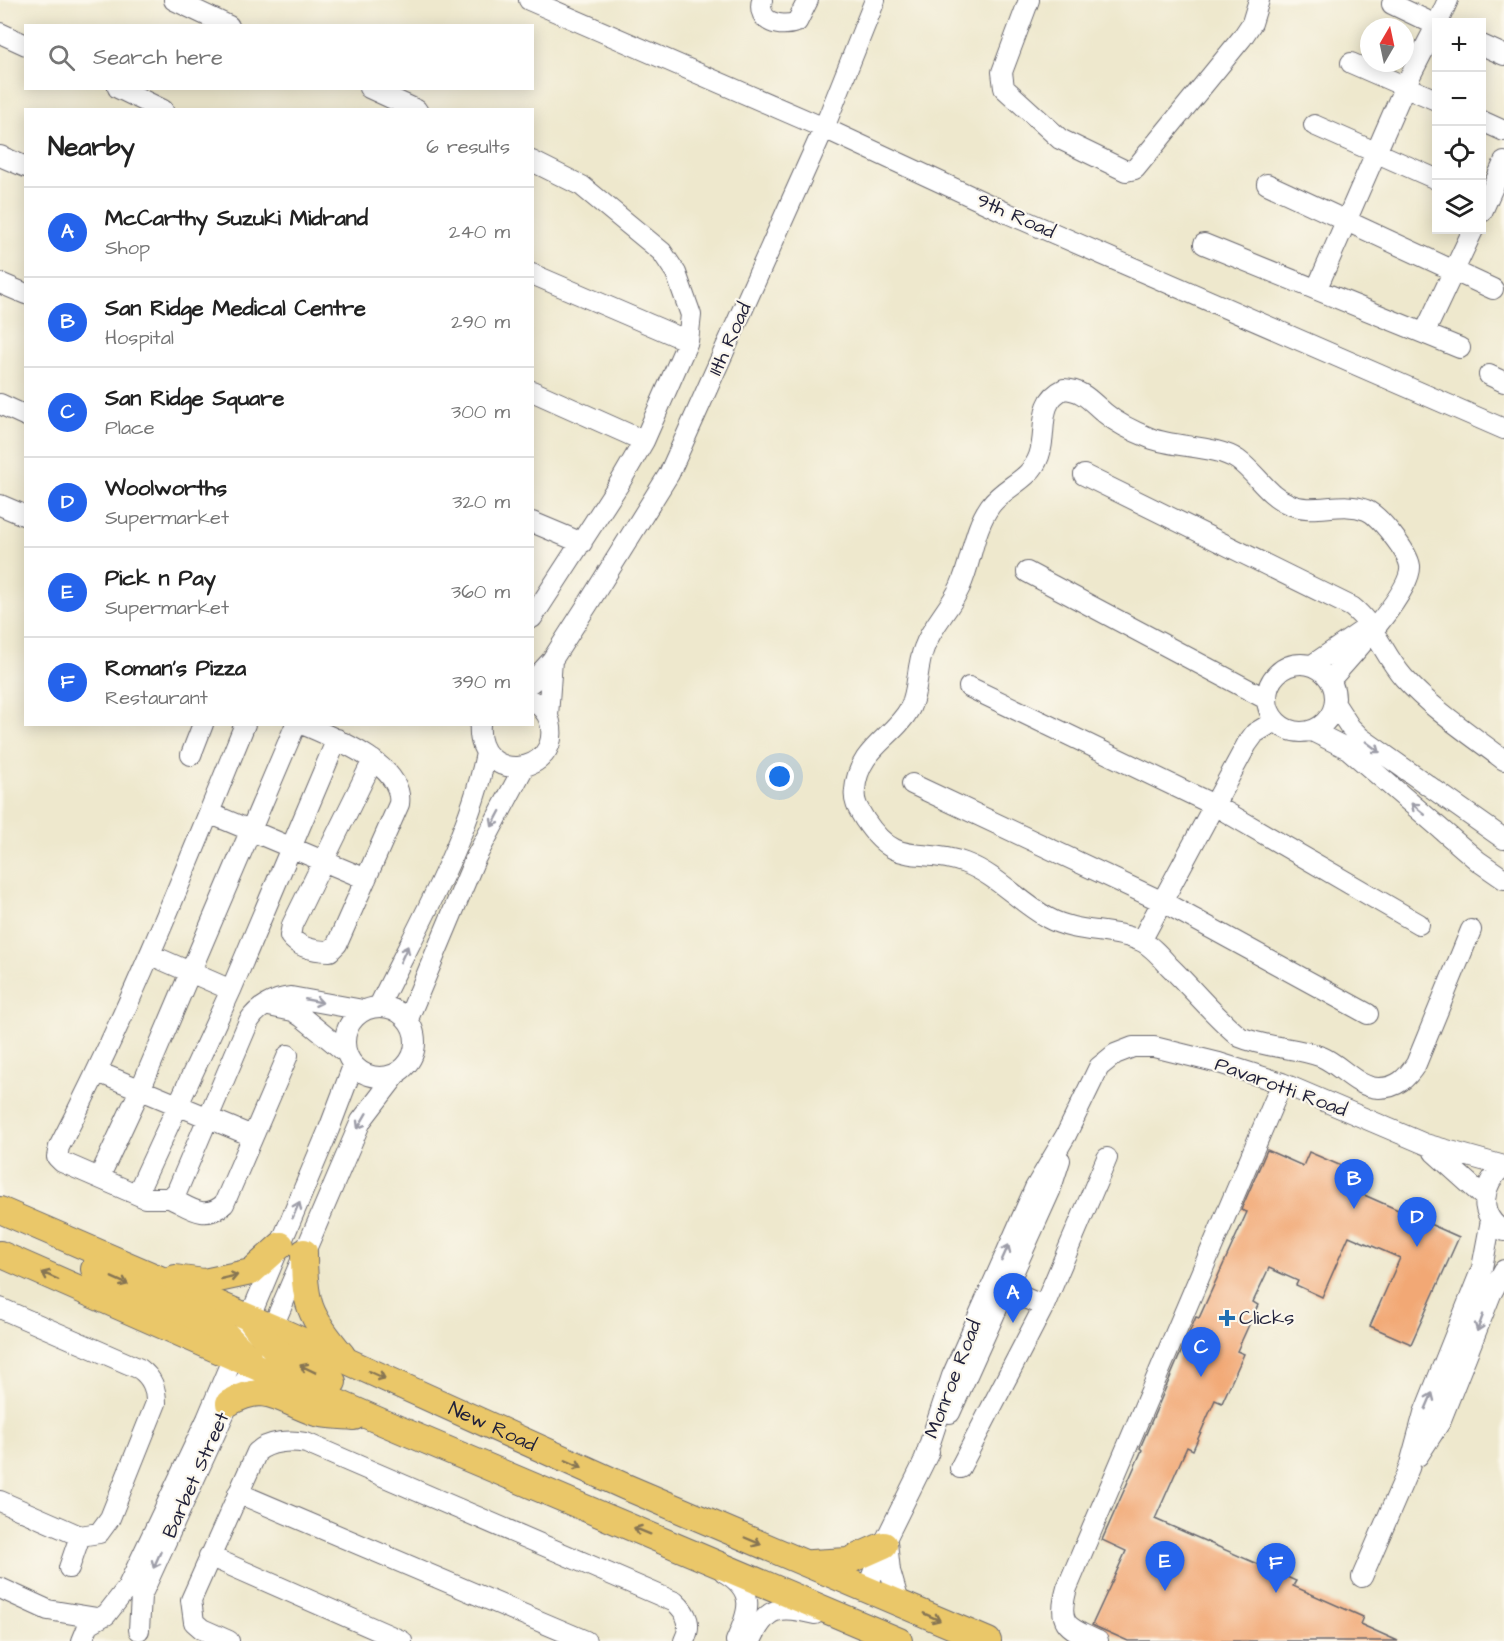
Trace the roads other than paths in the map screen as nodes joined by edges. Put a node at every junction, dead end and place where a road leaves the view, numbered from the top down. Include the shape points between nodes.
1 (174, 0) edge
2 (529, 0) edge
3 (762, 0) edge
4 (808, 0) edge
5 (875, 0) edge
6 (1029, 0) edge
7 (1259, 0) edge
8 (1448, 0) edge
9 (1392, 4) dead end
10 (1440, 18) edge
11 (1432, 22) edge
12 (225, 24) edge
13 (0, 33) edge
14 (1432, 34) edge
15 (24, 44) edge
16 (1486, 47) edge
17 (1504, 55) edge
18 (1351, 63) dead end
19 (1405, 86) junction
20 (122, 90) edge
21 (373, 90) edge
22 (1432, 98) edge
23 (159, 108) edge
24 (413, 108) edge
25 (1486, 123) edge
26 (1314, 125) dead end
27 (824, 128) junction
28 (1504, 131) edge
29 (1378, 153) junction
30 (0, 156) edge
31 (534, 162) edge
32 (1504, 162) edge
33 (24, 166) edge
34 (1432, 177) edge
35 (1267, 184) dead end
36 (1488, 205) edge
37 (1348, 221) junction
38 (1471, 234) edge
39 (1204, 244) dead end
40 (1453, 270) junction
41 (534, 275) edge
42 (0, 283) edge
43 (1317, 288) junction
44 (1493, 289) dead end
45 (24, 293) edge
46 (1425, 332) junction
47 (688, 341) junction
48 (1460, 348) dead end
49 (534, 392) edge
50 (0, 404) edge
51 (24, 415) edge
52 (1504, 429) edge
53 (644, 441) junction
54 (1084, 475) dead end
55 (0, 505) edge
56 (24, 515) edge
57 (534, 523) edge
58 (582, 543) junction
59 (1027, 572) dead end
60 (534, 615) edge
61 (1372, 627) junction
62 (552, 660) junction
63 (1312, 665) junction
64 (534, 680) edge
65 (1330, 680) junction
66 (969, 687) dead end
67 (1266, 699) junction
68 (534, 703) edge
69 (1335, 704) junction
70 (548, 716) junction
71 (1275, 721) junction
72 (202, 726) edge
73 (244, 726) edge
74 (295, 726) edge
75 (307, 726) edge
76 (465, 726) edge
77 (1312, 731) junction
78 (337, 739) junction
79 (482, 739) edge
80 (191, 755) dead end
81 (373, 760) junction
82 (1504, 760) edge
83 (524, 767) junction
84 (912, 784) dead end
85 (1214, 805) junction
86 (1460, 808) junction
87 (209, 813) junction
88 (249, 830) junction
89 (1443, 830) junction
90 (1504, 839) edge
91 (290, 847) junction
92 (322, 860) junction
93 (366, 879) junction
94 (1504, 879) edge
95 (1162, 902) junction
96 (1419, 924) dead end
97 (1471, 930) dead end
98 (1142, 941) junction
99 (151, 955) junction
100 (191, 972) junction
101 (231, 990) junction
102 (266, 1005) junction
103 (371, 1008) junction
104 (1368, 1014) dead end
105 (408, 1019) junction
106 (1133, 1047) joint
107 (288, 1055) dead end
108 (349, 1059) junction
109 (98, 1071) junction
110 (397, 1074) junction
111 (1282, 1083) junction
112 (140, 1090) junction
113 (178, 1105) junction
114 (208, 1117) junction
115 (252, 1136) junction
116 (1425, 1144) junction
117 (1107, 1158) dead end
118 (1504, 1166) edge
119 (99, 1178) junction
120 (137, 1194) junction
121 (1484, 1197) junction
122 (170, 1198) junction
123 (9, 1214) edge
124 (1497, 1225) edge
125 (292, 1248) junction
126 (0, 1254) edge
127 (1504, 1270) edge
128 (151, 1275) junction
129 (998, 1287) junction
130 (1044, 1306) junction
131 (0, 1308) edge
132 (262, 1329) junction
133 (242, 1356) junction
134 (348, 1362) junction
135 (229, 1403) junction
136 (375, 1419) junction
137 (960, 1468) dead end
138 (1409, 1468) junction
139 (527, 1484) junction
140 (238, 1493) junction
141 (0, 1501) edge
142 (80, 1536) junction
143 (885, 1542) junction
144 (681, 1547) junction
145 (209, 1556) junction
146 (805, 1563) junction
147 (69, 1568) dead end
148 (1362, 1577) dead end
149 (0, 1588) edge
150 (867, 1589) junction
151 (899, 1602) junction
152 (48, 1610) junction
153 (101, 1616) junction
154 (859, 1624) junction
155 (141, 1638) edge
156 (76, 1641) edge
157 (81, 1641) edge
158 (229, 1641) edge
159 (402, 1641) edge
160 (585, 1641) edge
161 (684, 1641) edge
162 (748, 1641) edge
163 (900, 1641) edge
164 (988, 1641) edge
165 (1098, 1641) edge

1 - 12 street
2 - 27 street, 9th Road
3 - 4 street via 766,19 787,26 798,22
5 - 27 street, 11th Road
6 - 7 street via 1002,72 1004,88 1060,139 1126,171 1135,169 1242,38 1252,23
8 - 10 street
9 - 11 street
13 - 15 street
14 - 19 street
16 - 17 street
18 - 19 street
19 - 22 street
19 - 29 street
20 - 23 street
21 - 24 street
25 - 28 street
26 - 29 street
27 - 52 street, 9th Road via 1007,213
27 - 62 street, 11th Road via 669,474
29 - 34 street
29 - 37 street
30 - 33 street
31 - 47 street via 582,186 662,252 678,279 691,315
32 - 36 street
35 - 37 street
37 - 40 street
37 - 43 street
38 - 40 street
39 - 43 street
40 - 44 street
40 - 46 street
41 - 47 street
42 - 45 street
43 - 46 street
46 - 48 street
47 - 53 street
49 - 53 street
50 - 51 street
53 - 58 street
54 - 61 street via 1343,602
55 - 56 street
57 - 58 street
58 - 60 street
59 - 67 street
61 - 63 street
61 - 65 street
61 - 82 street via 1390,660 1413,687
61 - 98 street via 1406,587 1410,567 1408,557 1380,520 1366,510 1292,506 1264,487 1237,460 1149,438 1074,390 1064,389 1050,398 1045,408 1039,455 1023,479 1000,495 982,518 961,585 922,651 910,708 879,740 858,774 856,806 876,836 894,850 964,863 985,873 1048,918 1071,927
62 - 64 street, 11th Road
62 - 70 street, 11th Road
63 - 65 street
63 - 67 street via 1302,663 1284,668 1271,681
65 - 69 street
66 - 85 street
67 - 71 street
68 - 70 street
69 - 77 street via 1327,720
69 -> 86 street via 1361,738
70 - 83 street, 11th Road via 552,732 549,747 539,760
71 - 77 street via 1292,731
71 - 85 street via 1251,737
72 - 80 street
73 - 87 street
74 - 88 street
75 - 78 street
76 - 79 street
89 -> 77 street via 1348,749
78 - 81 street
78 - 91 street
79 - 83 street via 496,763
103 -> 79 street via 453,850 477,786
81 - 92 street
81 - 93 street via 401,792
83 -> 105 street via 475,859
84 - 95 street
85 - 95 street
85 - 96 street
86 - 89 street
86 - 90 street
87 - 88 street
87 - 99 street
88 - 91 street
88 - 100 street
89 - 94 street
91 - 92 street
91 - 101 street
92 - 93 street
92 - 93 street via 292,925 290,936 295,943 330,951 337,944
95 - 98 street
95 - 104 street
97 - 98 street via 1416,1064 1401,1083 1377,1088 1323,1058 1240,1037
99 - 100 street
99 - 109 street
100 - 101 street
100 - 112 street
101 - 113 street
102 -> 103 street via 291,997
102 - 108 street via 293,1011
102 - 114 street via 249,1021
103 - 105 street via 394,1010
103 - 108 street via 351,1021 345,1036
105 - 110 street via 415,1033 416,1049 409,1064
106 - 111 street, Pavarotti Road via 1176,1051
106 - 129 street, Monroe Road via 1115,1054 1099,1067 1066,1135 1050,1191
107 - 115 street
108 - 110 street via 366,1075 381,1078
125 -> 108 street via 342,1098
109 - 112 street
109 - 119 street via 57,1157
110 -> 125 street via 361,1121
111 - 116 street, Pavarotti Road
111 - 165 street via 1067,1588 1062,1608 1064,1619 1070,1629
112 - 113 street
112 - 119 street
113 - 114 street
113 - 120 street
114 - 115 street
114 - 122 street via 177,1191
115 - 122 street via 224,1204 214,1212 204,1214
116 - 118 street, Pavarotti Road
116 - 121 street, Pavarotti Road
117 - 130 street
118 - 121 street via 1490,1179
119 - 120 street
120 - 122 street via 159,1200
121 - 124 street
123 - 128 main road, New Road
123 -> 133 main road via 53,1249 213,1325
138 -> 124 street via 1424,1413
128 -> 125 main road via 204,1282 223,1279 251,1272
125 - 132 street
125 - 134 main road via 310,1311
133 -> 126 main road, New Road
127 -> 138 street via 1440,1422
128 - 132 main road, New Road
129 - 130 street
129 - 143 street, Monroe Road via 956,1401
130 - 137 street
131 - 142 street via 140,1369 153,1385 153,1415 107,1526 99,1533
132 - 133 street, Barbet Street
132 - 133 street, Barbet Street
132 - 134 main road, New Road
139 -> 132 main road via 461,1444 284,1358
133 - 135 street, Barbet Street
133 - 136 main road, New Road
133 - 153 street, Barbet Street via 207,1419 127,1588
134 -> 146 main road, New Road
135 - 136 main road via 246,1393 264,1392 319,1414
135 -> 155 street, Barbet Street via 141,1596
136 - 139 main road, New Road
138 - 148 street
144 -> 139 main road, New Road
140 - 145 street
140 - 160 street
140 - 161 street via 262,1447 294,1441 306,1443 675,1602 688,1620
141 - 142 street
142 - 147 street
143 - 146 main road via 848,1561
143 - 150 street, Monroe Road
143 - 151 street
144 - 154 main road, New Road
144 - 162 street via 729,1575 744,1592
145 - 158 street via 191,1600 194,1622
145 - 159 street
146 - 150 main road, New Road
149 - 152 street
150 - 151 main road, New Road
150 - 163 main road via 881,1618
151 -> 164 main road, New Road
152 - 153 street
152 - 156 street via 66,1625
153 - 155 street via 125,1617
153 - 157 street, Barbet Street via 89,1624
154 - 162 street via 790,1608 779,1609 765,1616
154 - 163 main road, New Road

